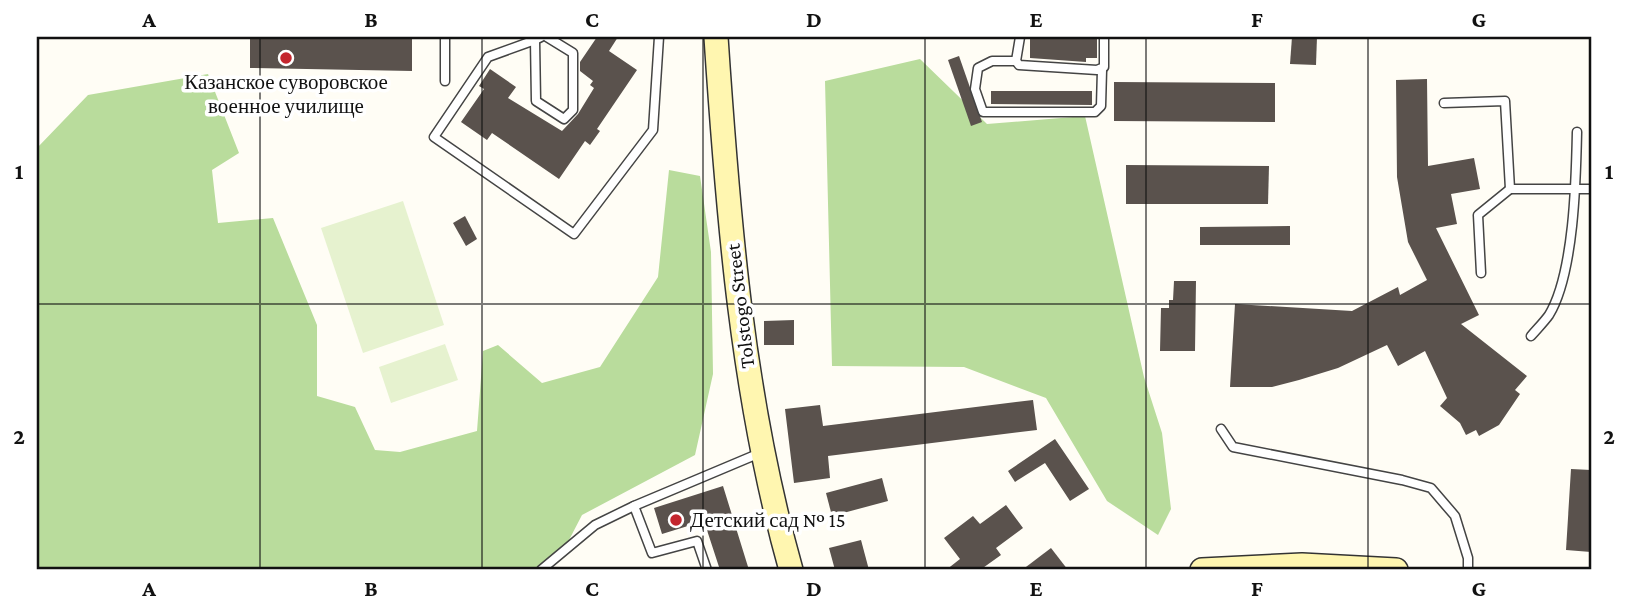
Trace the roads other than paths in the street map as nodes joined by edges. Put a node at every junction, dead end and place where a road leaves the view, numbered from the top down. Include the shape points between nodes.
1 (445, 37) edge
2 (547, 37) edge
3 (659, 37) edge
4 (716, 37) edge
5 (1020, 37) edge
6 (1104, 37) edge
7 (537, 38) edge
8 (1016, 61) junction
9 (1102, 70) junction
10 (445, 81) dead end
11 (1444, 103) dead end
12 (1577, 132) dead end
13 (1510, 189) junction
14 (1576, 189) junction
15 (1591, 189) edge
16 (1481, 272) dead end
17 (1531, 336) dead end
18 (1221, 429) dead end
19 (763, 452) junction
20 (634, 506) junction
21 (541, 570) edge
22 (707, 570) edge
23 (791, 570) edge
24 (1202, 570) edge
25 (1396, 570) edge
26 (1468, 570) edge

1 - 10 lane
2 - 7 lane via 573,53 573,110 564,119 536,101
3 - 7 lane via 653,130 574,234 434,137 488,57
4 - 19 street, Tolstogo Street via 726,188 746,367
5 - 8 lane
6 - 9 lane
8 - 9 lane via 1033,68
8 - 9 lane via 992,61 978,68 975,89 983,112 1095,112 1101,106
11 - 13 lane via 1505,101
12 - 14 lane
13 - 14 lane
13 - 16 lane via 1478,215
14 - 15 lane
14 - 17 lane via 1561,284 1549,314
18 - 26 lane via 1233,446 1431,488 1455,516
19 - 20 lane
19 - 23 street, Tolstogo Street
20 - 21 lane via 596,525
20 - 22 lane via 652,553 697,541
24 - 25 street via 1301,565

